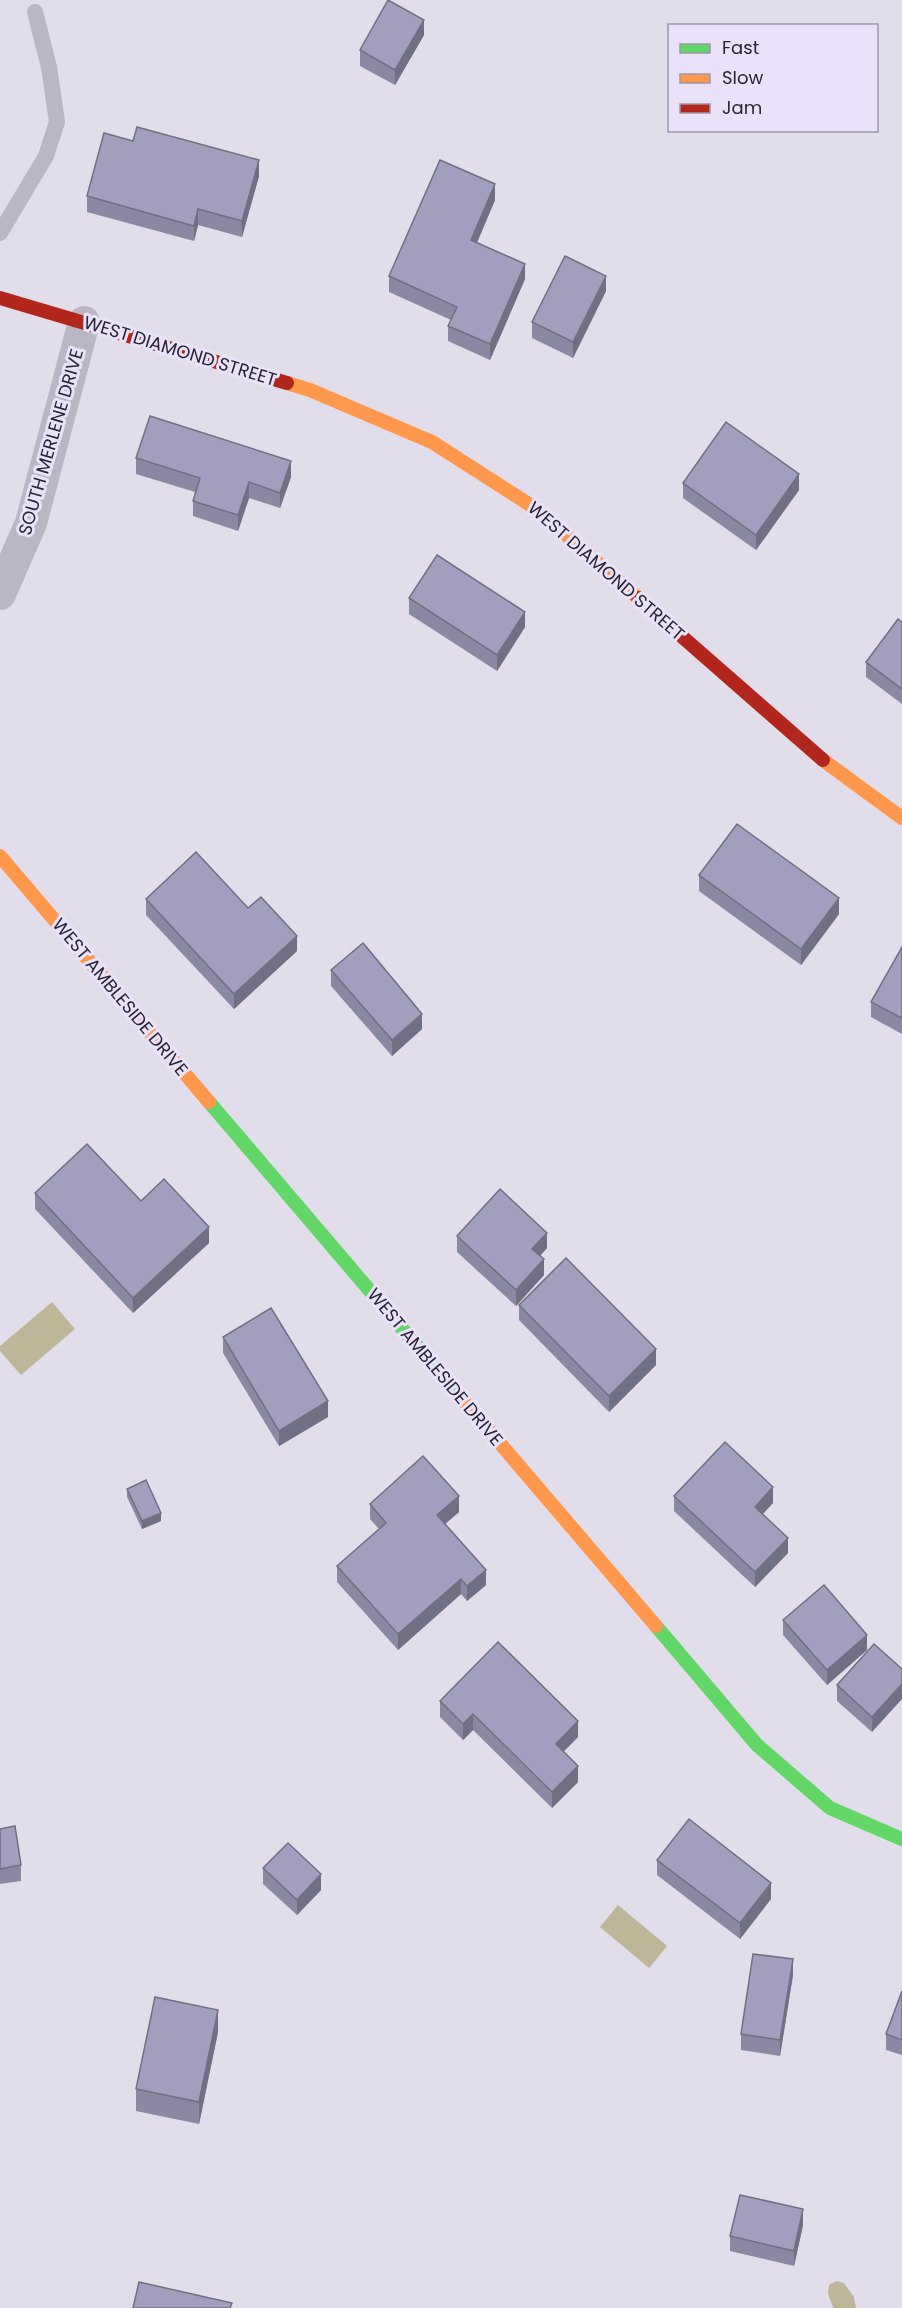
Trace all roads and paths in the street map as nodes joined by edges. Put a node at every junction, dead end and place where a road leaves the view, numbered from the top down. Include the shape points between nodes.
1 (35, 12) dead end
2 (0, 233) edge
3 (0, 298) edge
4 (84, 322) junction
5 (0, 594) edge
6 (902, 818) edge
7 (0, 856) edge
8 (902, 1839) edge

1 - 2 lane via 57,122 46,156
3 - 4 street, WEST DIAMOND STREET
4 - 5 street, SOUTH MERLENE DRIVE via 31,523
4 - 6 street, WEST DIAMOND STREET via 310,390 432,442 538,510 832,768
7 - 8 street, WEST AMBLESIDE DRIVE via 758,1745 830,1808

